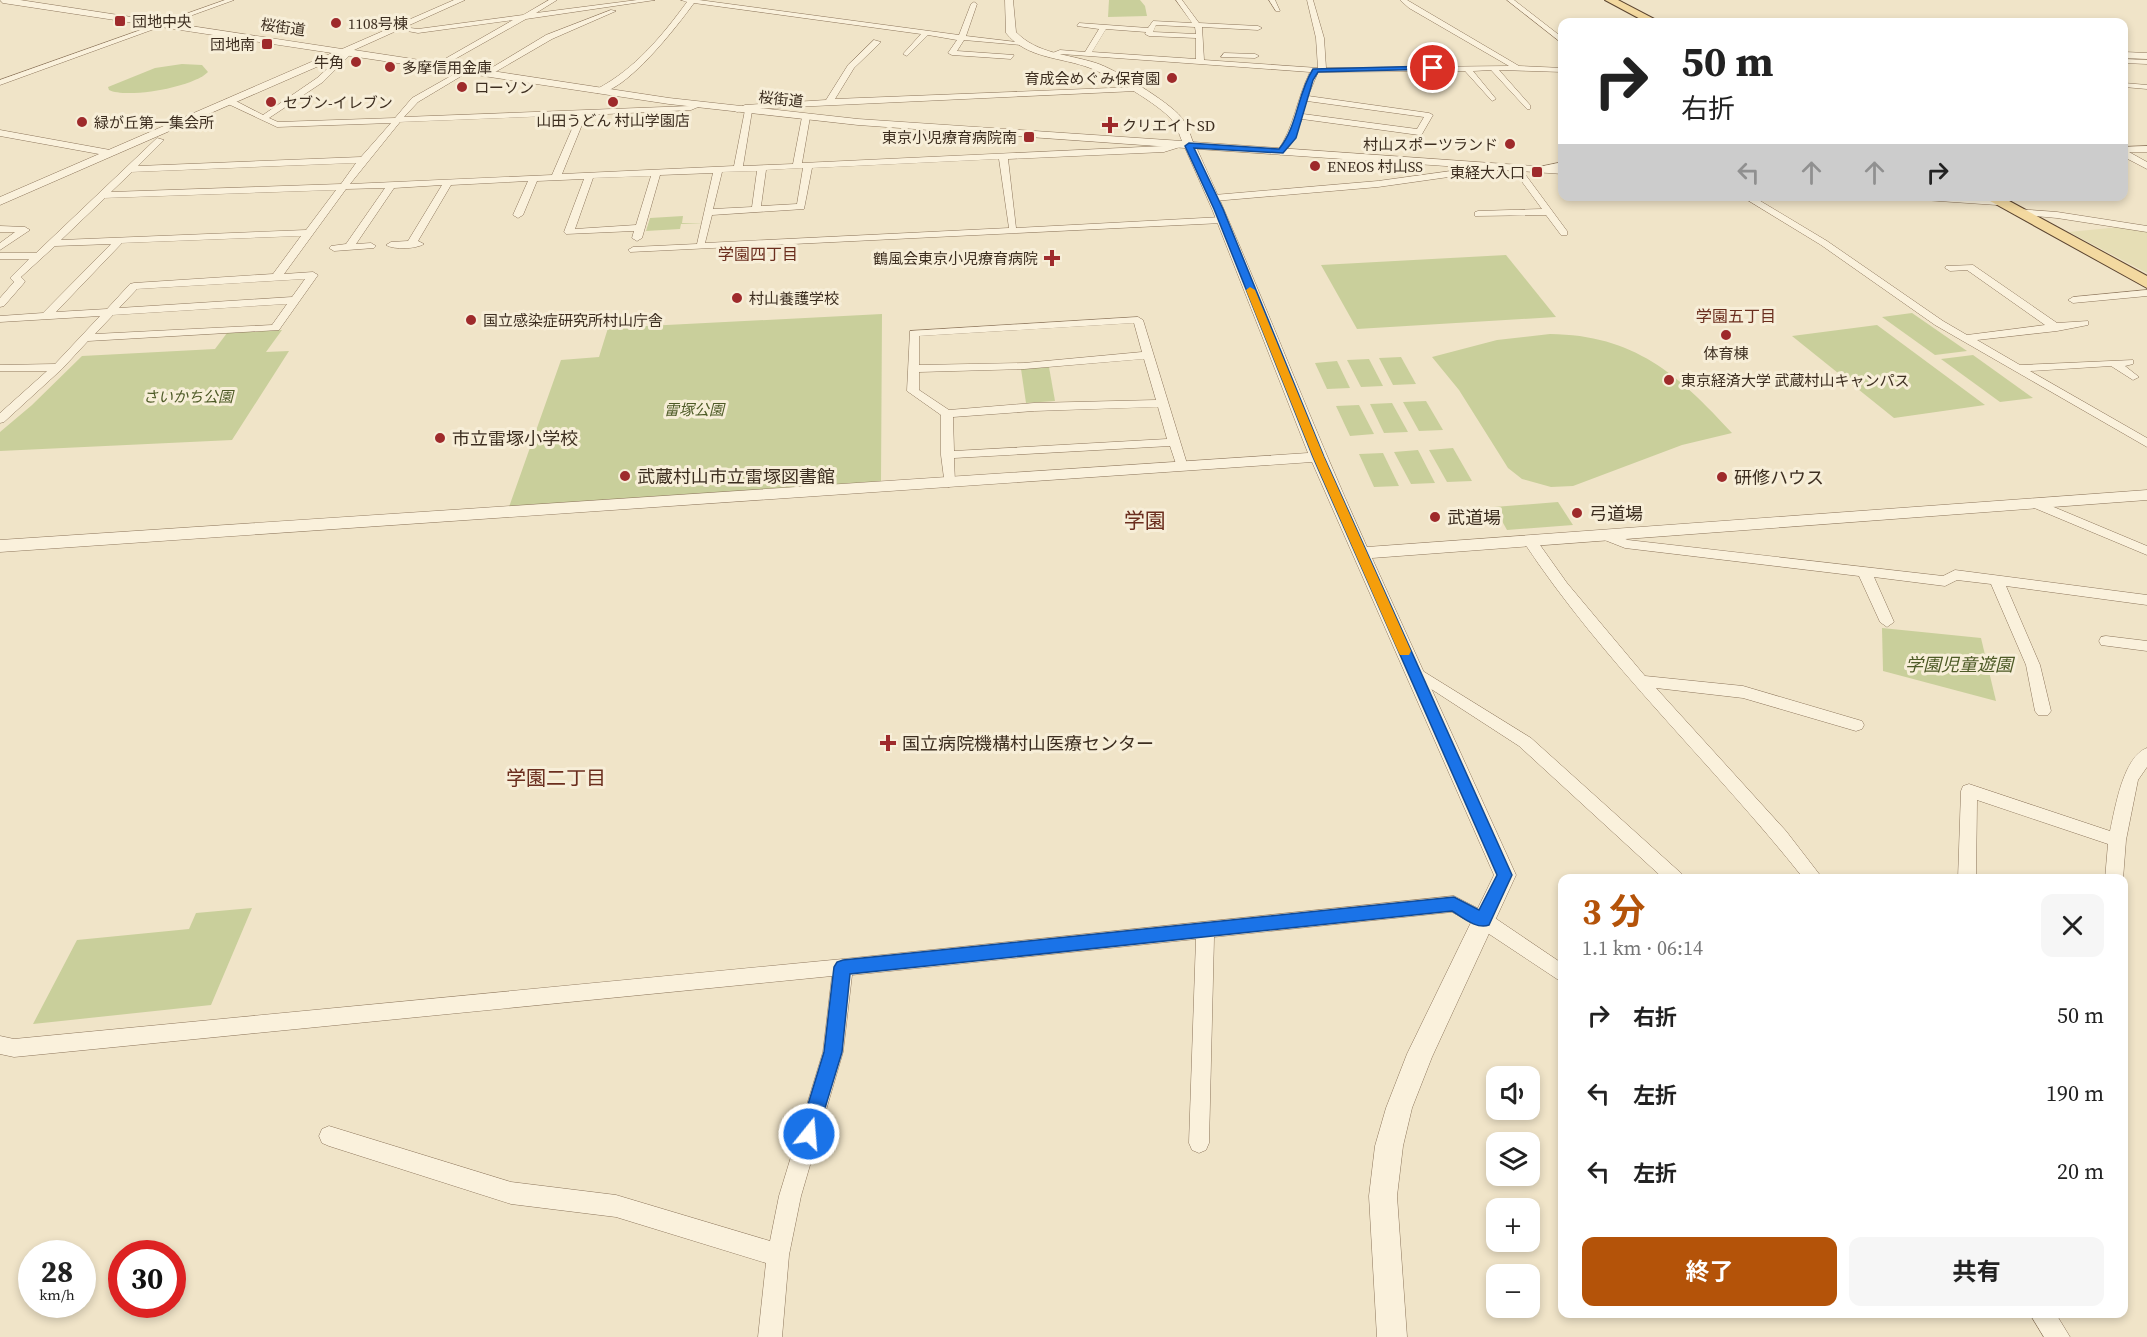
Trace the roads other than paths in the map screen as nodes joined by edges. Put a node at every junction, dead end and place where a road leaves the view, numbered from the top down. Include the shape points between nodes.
1 (6, 0) edge
2 (231, 0) edge
3 (461, 0) edge
4 (554, 0) edge
5 (652, 0) edge
6 (684, 0) edge
7 (1009, 0) edge
8 (1179, 0) edge
9 (1272, 0) edge
10 (1310, 0) edge
11 (1403, 0) edge
12 (1510, 0) edge
13 (1610, 0) edge
14 (692, 1) edge
15 (632, 2) junction
16 (974, 4) dead end
17 (1278, 10) dead end
18 (525, 16) junction
19 (1646, 18) edge
20 (163, 24) junction
21 (1079, 25) dead end
22 (1198, 25) junction
23 (1104, 27) junction
24 (395, 28) junction
25 (1258, 28) dead end
26 (926, 33) junction
27 (1149, 35) junction
28 (1200, 36) junction
29 (1210, 36) dead end
30 (962, 38) junction
31 (1558, 38) edge
32 (877, 42) dead end
33 (1021, 43) junction
34 (1059, 50) junction
35 (1144, 50) dead end
36 (346, 52) junction
37 (907, 54) dead end
38 (1087, 54) junction
39 (1200, 54) junction
40 (1255, 56) dead end
41 (2128, 56) edge
42 (2147, 56) edge
43 (1011, 57) dead end
44 (1142, 59) junction
45 (2128, 61) edge
46 (2147, 62) edge
47 (1200, 63) junction
48 (439, 66) junction
49 (1467, 68) junction
50 (1493, 68) junction
51 (1518, 68) junction
52 (1530, 68) junction
53 (465, 70) junction
54 (1319, 70) junction
55 (1558, 70) edge
56 (487, 73) junction
57 (1558, 79) edge
58 (0, 83) edge
59 (2128, 85) edge
60 (2147, 87) edge
61 (1136, 89) junction
62 (600, 91) junction
63 (1304, 98) junction
64 (1492, 99) dead end
65 (230, 101) junction
66 (829, 102) junction
67 (699, 105) junction
68 (1527, 107) dead end
69 (743, 111) junction
70 (583, 113) junction
71 (1297, 116) junction
72 (806, 117) junction
73 (263, 118) junction
74 (397, 121) junction
75 (0, 132) edge
76 (146, 138) junction
77 (1183, 145) junction
78 (2147, 149) edge
79 (2128, 151) edge
80 (1281, 152) junction
81 (110, 153) junction
82 (2128, 154) edge
83 (1003, 156) junction
84 (363, 160) junction
85 (808, 165) junction
86 (797, 166) junction
87 (1558, 166) edge
88 (2147, 166) edge
89 (762, 167) junction
90 (1502, 167) junction
91 (1516, 168) junction
92 (129, 169) junction
93 (738, 169) junction
94 (1533, 169) junction
95 (718, 170) junction
96 (1558, 171) edge
97 (657, 172) junction
98 (589, 176) junction
99 (556, 177) junction
100 (534, 178) junction
101 (448, 182) junction
102 (391, 185) junction
103 (344, 187) junction
104 (103, 195) junction
105 (1214, 198) junction
106 (0, 201) edge
107 (1753, 201) edge
108 (1996, 201) edge
109 (756, 209) junction
110 (708, 212) junction
111 (1548, 212) junction
112 (2017, 212) junction
113 (1478, 214) dead end
114 (518, 215) dead end
115 (1222, 220) junction
116 (1012, 226) dead end
117 (640, 228) junction
118 (0, 229) edge
119 (2147, 229) edge
120 (310, 233) junction
121 (1564, 233) dead end
122 (120, 240) junction
123 (701, 242) dead end
124 (50, 243) junction
125 (391, 245) dead end
126 (371, 246) dead end
127 (0, 247) edge
128 (350, 247) junction
129 (334, 248) dead end
130 (0, 256) edge
131 (36, 256) junction
132 (1950, 268) dead end
133 (276, 277) junction
134 (2147, 283) edge
135 (2147, 293) edge
136 (295, 300) junction
137 (2073, 300) dead end
138 (0, 304) edge
139 (111, 312) junction
140 (46, 316) junction
141 (0, 319) edge
142 (2084, 323) dead end
143 (2057, 328) junction
144 (86, 338) junction
145 (1968, 338) junction
146 (1148, 355) junction
147 (2129, 362) dead end
148 (2114, 363) junction
149 (58, 367) junction
150 (0, 368) edge
151 (2021, 368) junction
152 (914, 369) junction
153 (2133, 377) dead end
154 (1163, 404) junction
155 (947, 414) junction
156 (0, 419) edge
157 (1175, 442) junction
158 (2147, 443) edge
159 (947, 455) junction
160 (1318, 457) junction
161 (1182, 467) junction
162 (949, 483) junction
163 (2147, 495) edge
164 (2037, 504) junction
165 (1607, 536) junction
166 (1530, 541) junction
167 (0, 546) edge
168 (2147, 551) edge
169 (1362, 553) junction
170 (1865, 573) junction
171 (1997, 581) junction
172 (2147, 600) edge
173 (1887, 622) dead end
174 (2106, 641) dead end
175 (2147, 646) edge
176 (1413, 670) junction
177 (1643, 681) junction
178 (2043, 711) dead end
179 (1856, 725) dead end
180 (2147, 754) edge
181 (2117, 840) junction
182 (1670, 874) edge
183 (1810, 874) edge
184 (1967, 874) edge
185 (2114, 874) edge
186 (1483, 920) junction
187 (1205, 929) junction
188 (843, 967) junction
189 (1558, 972) edge
190 (0, 1045) edge
191 (329, 1136) dead end
192 (1199, 1143) dead end
193 (778, 1255) junction
194 (2045, 1318) edge
195 (2050, 1318) edge
196 (770, 1337) edge
197 (1392, 1337) edge
198 (2058, 1337) edge

1 - 20 street, 桜街道
2 - 20 street
3 - 24 street
4 - 18 street
5 - 15 street
6 - 14 street
7 - 33 street via 1011,33
8 - 22 street
9 - 17 street
10 - 54 street via 1320,38
11 - 51 street
12 - 31 street
13 - 19 main road
14 - 26 street
14 - 62 street via 648,53
15 - 18 street
15 - 56 street via 549,37
16 - 30 street
18 - 24 street via 418,32
18 - 48 street
20 - 36 street, 桜街道
20 - 58 street
21 - 23 street
22 - 25 street
22 - 27 street via 1153,23
22 - 28 street
23 - 27 street
23 - 38 street
24 - 36 street
26 - 30 street
26 - 37 street
27 - 28 street
28 - 29 street
28 - 39 street
30 - 33 street
30 - 43 street via 952,53
32 - 66 street via 851,67
33 - 34 street
34 - 38 street
34 - 61 street
35 - 44 street
36 - 48 street, 桜街道
36 - 65 street
36 - 73 street via 320,80
38 - 44 street
39 - 40 street
39 - 47 street
41 - 42 street
44 - 47 street
45 - 46 street
47 - 54 street
48 - 53 street, 桜街道
49 - 50 street
49 - 54 street
49 - 64 street
50 - 51 street
50 - 68 street
51 - 52 street
52 - 55 street
52 - 57 street
53 - 56 street, 桜街道
53 - 74 street via 422,95
54 - 63 street
56 - 62 street, 桜街道
59 - 60 street
61 - 66 street via 917,95
61 - 77 street via 1174,115
62 - 67 street, 桜街道
63 - 71 street
63 - 71 street via 1429,115 1419,132
65 - 73 street
65 - 76 street
66 - 69 street via 745,107
67 - 69 street, 桜街道
67 - 70 street
69 - 72 street, 桜街道
69 - 93 street
70 - 74 street
70 - 99 street
71 - 80 street via 1292,138
72 - 77 street, 桜街道
72 - 86 street
73 - 74 street via 277,125
74 - 84 street
75 - 81 street
76 - 81 street
76 - 92 street via 160,140
77 - 80 street, 桜街道
77 - 83 street
77 - 105 street
78 - 79 street
80 - 90 street, 桜街道
81 - 106 street
82 - 88 street
83 - 85 street
83 - 116 street
84 - 92 street
84 - 103 street
85 - 86 street
85 - 109 street via 801,207
86 - 89 street
87 - 94 street
89 - 93 street
89 - 109 street
90 - 91 street, 桜街道
90 - 105 street via 1378,184
91 - 94 street, 桜街道
91 - 111 street
92 - 104 street
93 - 95 street
94 - 96 street, 桜街道
95 - 97 street
95 - 110 street
97 - 98 street
97 - 117 street
98 - 99 street
98 - 117 street via 569,232
99 - 100 street
100 - 101 street
100 - 114 street
101 - 102 street
101 - 125 street via 416,244
102 - 103 street
102 - 128 street
103 - 104 street
103 - 120 street
104 - 124 street
105 - 115 street
107 - 145 street
108 - 112 main road
109 - 110 street
110 - 123 street
111 - 113 street
111 - 121 street
112 - 119 street
112 - 134 main road
115 - 117 street via 633,248
115 - 160 street
118 - 127 street via 26,230
120 - 122 street
120 - 133 street
122 - 124 street
122 - 140 street
124 - 131 street
126 - 128 street
128 - 129 street
130 - 131 street
131 - 138 street via 15,278 20,281
132 - 143 street via 1969,267
133 - 136 street via 313,275
133 - 139 street via 134,286
135 - 137 street
136 - 139 street
136 - 144 street via 275,328
139 - 140 street
139 - 144 street
140 - 141 street
142 - 143 street
143 - 145 street
144 - 149 street
145 - 151 street
146 - 152 street via 1024,366
146 - 152 street via 1138,320 1016,325 914,333
146 - 154 street
147 - 148 street
148 - 151 street
148 - 153 street
149 - 150 street
149 - 156 street
151 - 158 street
152 - 155 street via 913,391
154 - 155 street
154 - 157 street
155 - 159 street
157 - 159 street
157 - 161 street
159 - 162 street
160 - 161 street
160 - 169 street
161 - 162 street
162 - 167 street
163 - 164 street
164 - 165 street
164 - 168 street
165 - 166 street
165 - 170 street via 1625,544
166 - 169 street
166 - 177 street via 1559,585
169 - 176 street
170 - 171 street via 1945,581 1955,575
170 - 173 street
171 - 172 street
171 - 178 street via 2033,665
174 - 175 street
176 - 182 street via 1525,742
176 - 186 street via 1504,875
177 - 179 street via 1743,692
177 - 183 street via 1763,814
180 - 181 street via 2130,779
181 - 184 street via 1969,790
181 - 185 street
186 - 187 street via 1454,904
186 - 189 street
186 - 197 street via 1420,1054 1389,1146 1384,1206
187 - 188 street
187 - 192 street
188 - 190 street via 14,1048
188 - 193 street via 833,1052 790,1196
191 - 193 street via 511,1193 616,1206
193 - 196 street
194 - 198 street
195 - 198 street

